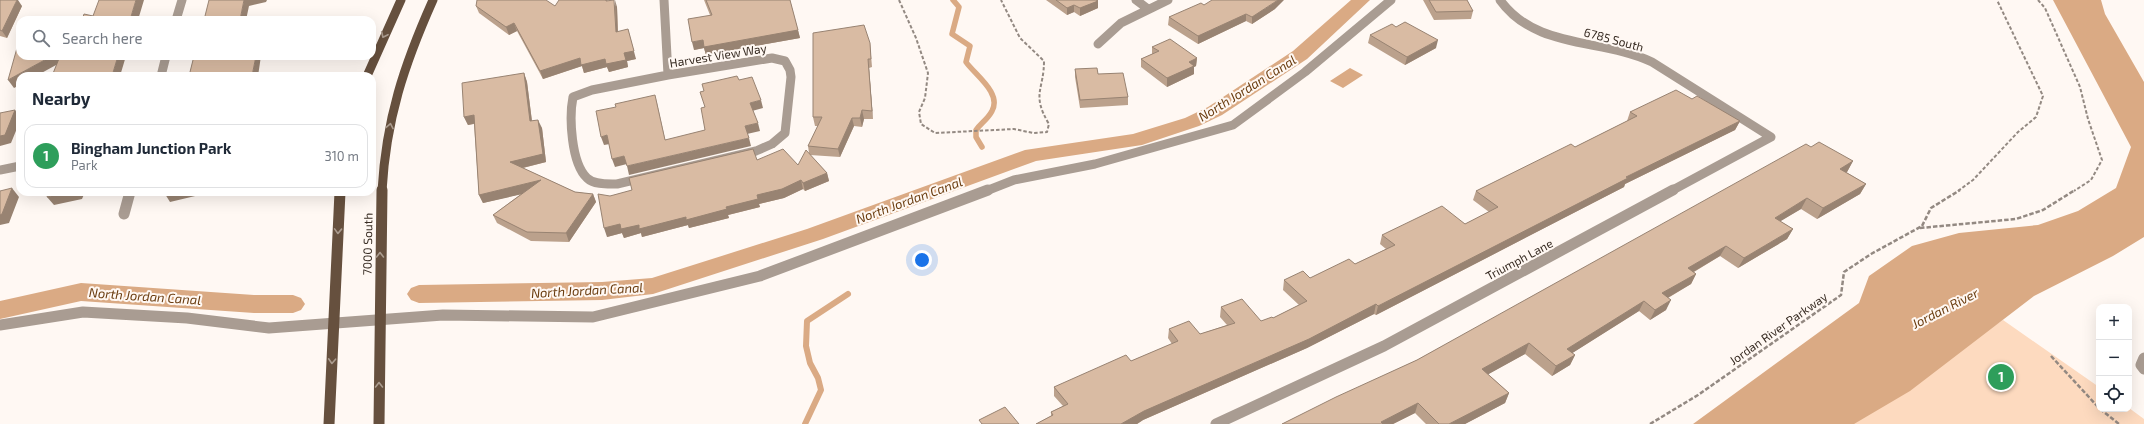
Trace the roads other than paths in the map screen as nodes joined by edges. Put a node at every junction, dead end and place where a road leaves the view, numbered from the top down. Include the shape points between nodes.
1 (182, 0) edge
2 (401, 0) edge
3 (433, 0) edge
4 (664, 0) edge
5 (1136, 0) edge
6 (1168, 0) edge
7 (1391, 0) edge
8 (1502, 4) edge
9 (1148, 9) junction
10 (177, 16) edge
11 (1098, 44) dead end
12 (376, 56) edge
13 (165, 60) edge
14 (374, 60) edge
15 (162, 72) edge
16 (369, 72) edge
17 (668, 75) junction
18 (1716, 100) joint
19 (16, 167) edge
20 (0, 170) edge
21 (129, 196) edge
22 (340, 196) edge
23 (124, 214) dead end
24 (380, 318) junction
25 (334, 323) junction
26 (0, 325) edge
27 (2144, 358) edge
28 (2144, 369) edge
29 (329, 424) edge
30 (379, 424) edge
31 (1216, 424) edge

1 - 10 street
2 -> 12 main road
24 -> 3 main road, 7000 South via 380,215 384,156 396,94 411,50
4 - 17 street
5 - 9 street
6 - 9 street
7 - 24 street via 1306,72 1233,125 1095,164 1014,180 760,276 593,317 443,315
8 - 18 street, 6785 South via 1528,26 1558,38 1603,46 1648,60
9 - 11 street via 1122,21 1106,33
13 - 15 street
14 -> 16 main road
17 - 17 street, Harvest View Way via 772,58 785,61 791,78 785,133 778,140 756,151 629,182 617,184 588,179 579,167 570,115 573,97 592,90
18 - 31 street, Triumph Lane via 1771,138 1384,346
19 - 20 street
21 - 23 street
22 -> 25 main road
24 - 25 street
30 -> 24 main road, 7000 South
25 - 26 street via 269,328 187,318 83,312
25 -> 29 main road
27 - 28 street via 2141,365

